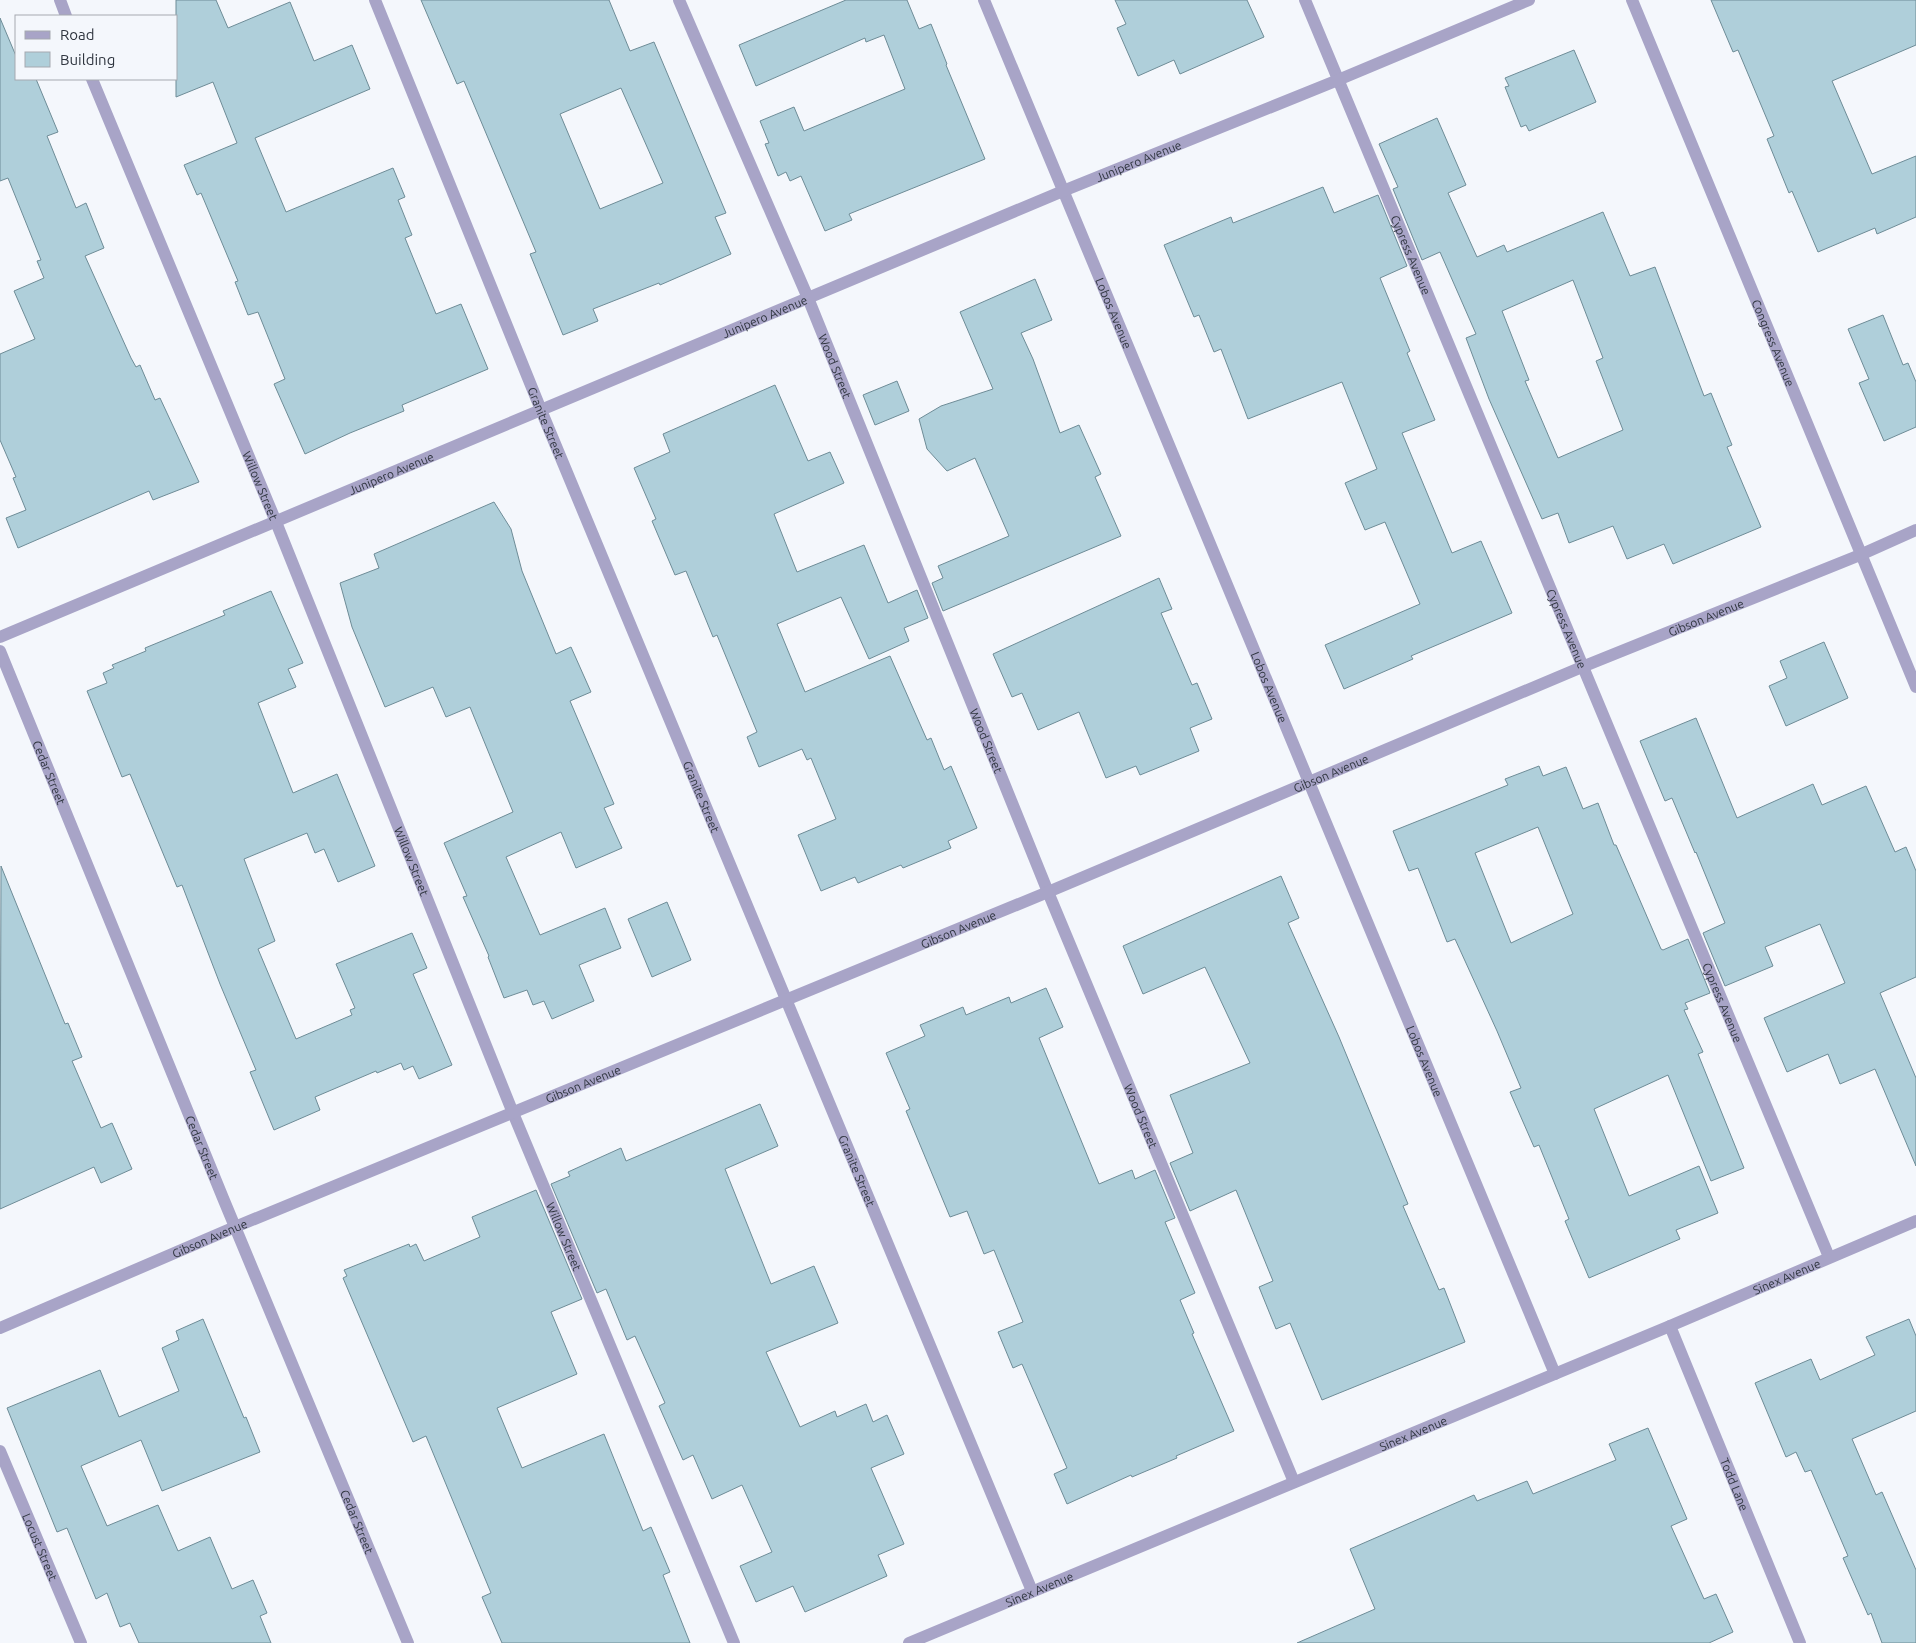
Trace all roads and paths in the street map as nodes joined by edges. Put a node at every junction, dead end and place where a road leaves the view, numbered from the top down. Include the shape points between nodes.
1 (60, 0) edge
2 (375, 0) edge
3 (679, 0) edge
4 (984, 0) edge
5 (1305, 0) edge
6 (1529, 0) edge
7 (1632, 0) edge
8 (66, 15) edge
9 (92, 80) edge
10 (1338, 80) junction
11 (1063, 191) junction
12 (808, 298) junction
13 (541, 410) junction
14 (276, 522) junction
15 (1916, 530) edge
16 (1860, 555) junction
17 (0, 636) edge
18 (0, 651) edge
19 (1582, 667) junction
20 (1916, 687) edge
21 (1308, 783) junction
22 (1048, 892) junction
23 (786, 999) junction
24 (513, 1113) junction
25 (1916, 1221) edge
26 (235, 1227) junction
27 (1829, 1257) junction
28 (1670, 1326) junction
29 (0, 1328) edge
30 (1555, 1374) junction
31 (0, 1451) edge
32 (1294, 1482) junction
33 (1032, 1591) junction
34 (81, 1643) edge
35 (408, 1643) edge
36 (734, 1643) edge
37 (909, 1643) edge
38 (1800, 1643) edge

1 - 8 street
2 - 13 street, Granite Street
3 - 12 street, Wood Street
4 - 11 street, Lobos Avenue
5 - 10 street, Cypress Avenue
6 - 10 street, Junipero Avenue
7 - 16 street, Congress Avenue
9 - 14 street, Willow Street
10 - 11 street, Junipero Avenue
10 - 19 street, Cypress Avenue
11 - 12 street, Junipero Avenue
11 - 21 street, Lobos Avenue
12 - 13 street, Junipero Avenue
12 - 22 street, Wood Street
13 - 14 street, Junipero Avenue
13 - 23 street, Granite Street
14 - 17 street, Junipero Avenue
14 - 24 street, Willow Street
15 - 16 street, Gibson Avenue
16 - 19 street, Gibson Avenue
16 - 20 street, Congress Avenue
18 - 26 street, Cedar Street
19 - 21 street, Gibson Avenue
19 - 27 street, Cypress Avenue
21 - 22 street, Gibson Avenue
21 - 30 street, Lobos Avenue
22 - 23 street, Gibson Avenue
22 - 32 street, Wood Street
23 - 24 street, Gibson Avenue
23 - 33 street, Granite Street
24 - 26 street, Gibson Avenue
24 - 36 street, Willow Street
25 - 27 street, Sinex Avenue
26 - 29 street, Gibson Avenue
26 - 35 street, Cedar Street
27 - 28 street, Sinex Avenue
28 - 30 street, Sinex Avenue
28 - 38 street, Todd Lane
30 - 32 street, Sinex Avenue
31 - 34 street, Locust Street
32 - 33 street, Sinex Avenue
33 - 37 street, Sinex Avenue

